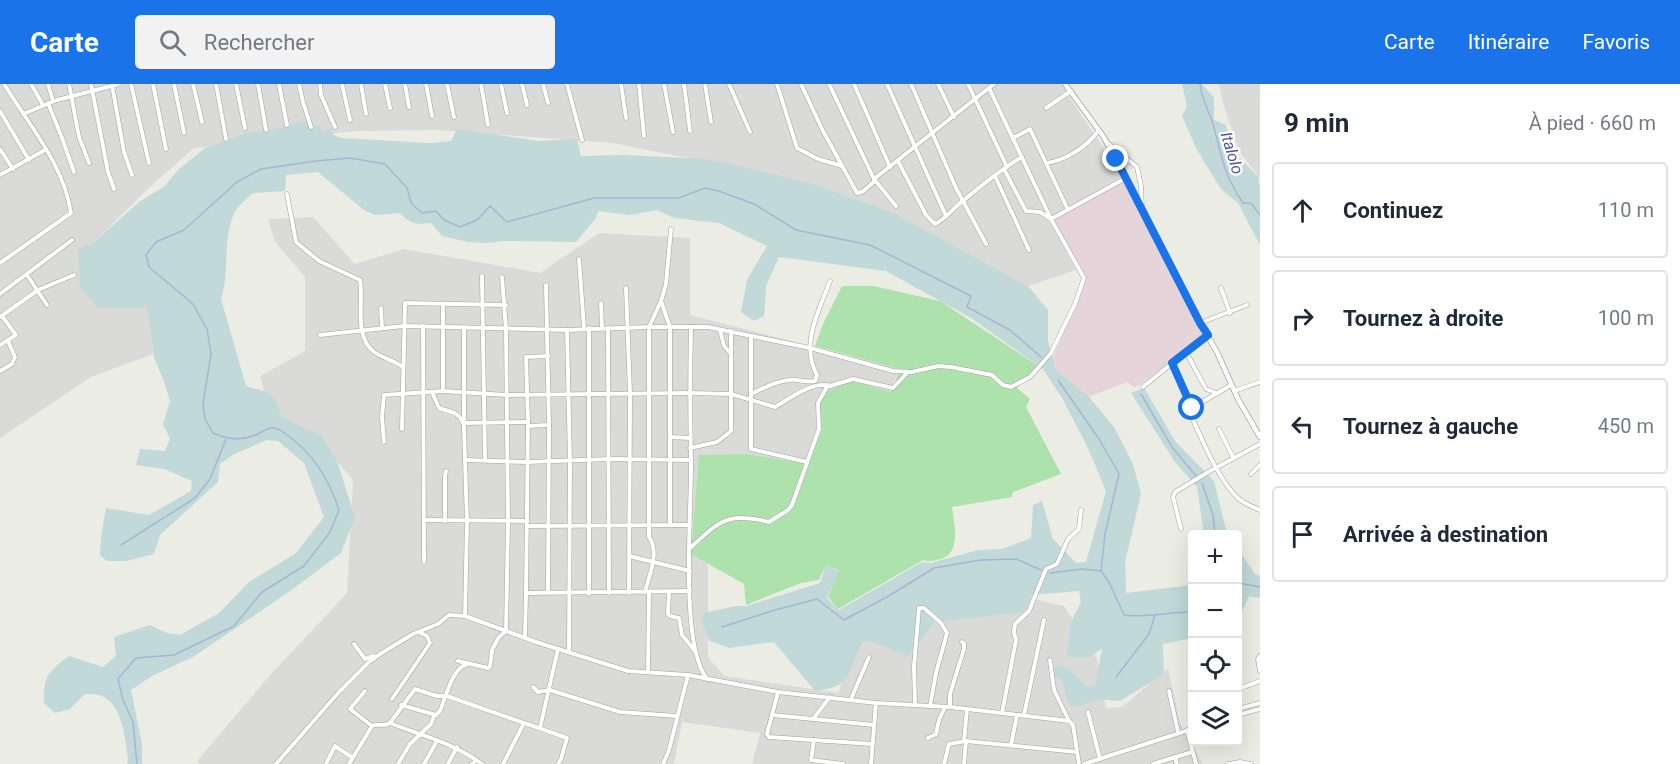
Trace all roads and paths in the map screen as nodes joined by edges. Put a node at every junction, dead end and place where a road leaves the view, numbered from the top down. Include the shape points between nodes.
1 (4, 84) edge
2 (31, 84) edge
3 (48, 84) edge
4 (69, 84) edge
5 (90, 84) edge
6 (119, 84) edge
7 (131, 84) edge
8 (153, 84) edge
9 (174, 84) edge
10 (193, 84) edge
11 (216, 84) edge
12 (236, 84) edge
13 (258, 84) edge
14 (279, 84) edge
15 (299, 84) edge
16 (320, 84) edge
17 (342, 84) edge
18 (361, 84) edge
19 (385, 84) edge
20 (405, 84) edge
21 (426, 84) edge
22 (447, 84) edge
23 (480, 84) edge
24 (501, 84) edge
25 (522, 84) edge
26 (543, 84) edge
27 (567, 84) edge
28 (621, 84) edge
29 (639, 84) edge
30 (664, 84) edge
31 (684, 84) edge
32 (705, 84) edge
33 (729, 84) edge
34 (777, 84) edge
35 (801, 84) edge
36 (829, 84) edge
37 (854, 84) edge
38 (887, 84) edge
39 (911, 84) edge
40 (938, 84) edge
41 (968, 84) edge
42 (994, 84) edge
43 (1065, 84) edge
44 (112, 85) edge
45 (989, 88) junction
46 (92, 90) junction
47 (1071, 91) junction
48 (72, 95) junction
49 (976, 99) junction
50 (53, 101) junction
51 (548, 103) dead end
52 (45, 104) junction
53 (527, 105) dead end
54 (409, 107) dead end
55 (390, 108) dead end
56 (1046, 108) dead end
57 (0, 111) edge
58 (507, 113) dead end
59 (23, 114) junction
60 (366, 114) dead end
61 (432, 116) dead end
62 (454, 117) dead end
63 (954, 117) junction
64 (626, 118) dead end
65 (350, 120) dead end
66 (202, 122) dead end
67 (711, 122) dead end
68 (286, 125) dead end
69 (488, 125) dead end
70 (311, 127) dead end
71 (334, 127) dead end
72 (245, 128) dead end
73 (266, 130) dead end
74 (690, 131) dead end
75 (1098, 131) junction
76 (673, 132) dead end
77 (750, 132) dead end
78 (933, 132) junction
79 (184, 133) dead end
80 (644, 136) dead end
81 (1013, 138) junction
82 (226, 139) dead end
83 (582, 140) dead end
84 (1107, 143) junction
85 (915, 147) junction
86 (0, 148) edge
87 (166, 149) dead end
88 (45, 150) junction
89 (1022, 158) junction
90 (29, 160) junction
91 (898, 161) junction
92 (89, 163) dead end
93 (149, 163) dead end
94 (1047, 164) junction
95 (842, 166) junction
96 (890, 167) junction
97 (1005, 168) junction
98 (12, 169) junction
99 (74, 172) dead end
100 (0, 175) edge
101 (132, 175) dead end
102 (995, 176) junction
103 (1126, 178) junction
104 (874, 180) junction
105 (114, 189) dead end
106 (286, 194) dead end
107 (963, 200) junction
108 (896, 206) dead end
109 (1068, 210) junction
110 (1142, 210) junction
111 (946, 216) junction
112 (1051, 219) junction
113 (671, 229) dead end
114 (72, 240) dead end
115 (986, 244) dead end
116 (1029, 250) dead end
117 (579, 259) dead end
118 (0, 263) edge
119 (27, 275) junction
120 (74, 275) dead end
121 (482, 276) dead end
122 (502, 277) dead end
123 (830, 281) dead end
124 (546, 285) dead end
125 (626, 288) dead end
126 (1221, 288) dead end
127 (38, 290) junction
128 (0, 294) edge
129 (661, 301) junction
130 (601, 303) dead end
131 (443, 304) junction
132 (483, 304) junction
133 (47, 305) dead end
134 (506, 305) junction
135 (1247, 305) dead end
136 (381, 308) dead end
137 (1230, 313) junction
138 (1, 317) edge
139 (1200, 323) junction
140 (404, 326) junction
141 (423, 326) junction
142 (443, 327) junction
143 (464, 327) junction
144 (628, 327) junction
145 (649, 327) junction
146 (670, 327) junction
147 (691, 327) junction
148 (382, 328) junction
149 (483, 328) junction
150 (547, 328) junction
151 (586, 328) junction
152 (602, 328) junction
153 (608, 328) junction
154 (506, 329) junction
155 (361, 330) junction
156 (567, 330) junction
157 (720, 330) junction
158 (731, 331) junction
159 (320, 335) dead end
160 (1208, 335) junction
161 (751, 336) junction
162 (8, 341) junction
163 (0, 345) edge
164 (810, 348) junction
165 (1186, 352) junction
166 (732, 354) junction
167 (548, 356) junction
168 (1172, 363) junction
169 (403, 367) junction
170 (0, 370) edge
171 (908, 372) junction
172 (1260, 382) edge
173 (828, 385) junction
174 (1231, 385) junction
175 (1143, 387) dead end
176 (443, 391) junction
177 (1234, 391) junction
178 (432, 392) junction
179 (464, 392) junction
180 (403, 393) junction
181 (424, 393) junction
182 (485, 393) junction
183 (589, 393) junction
184 (609, 393) junction
185 (630, 393) junction
186 (650, 393) junction
187 (669, 393) junction
188 (690, 393) junction
189 (1216, 393) junction
190 (528, 394) junction
191 (548, 394) junction
192 (569, 394) junction
193 (731, 394) junction
194 (751, 394) junction
195 (506, 395) junction
196 (751, 400) junction
197 (1192, 408) junction
198 (484, 422) junction
199 (464, 423) junction
200 (506, 423) junction
201 (528, 424) junction
202 (549, 425) junction
203 (402, 429) dead end
204 (464, 429) junction
205 (1219, 429) dead end
206 (1260, 436) edge
207 (670, 437) junction
208 (690, 438) junction
209 (384, 442) dead end
210 (1260, 444) edge
211 (690, 448) junction
212 (1233, 458) junction
213 (610, 459) junction
214 (630, 459) junction
215 (671, 459) junction
216 (465, 460) junction
217 (485, 460) junction
218 (589, 460) junction
219 (650, 460) junction
220 (691, 460) junction
221 (506, 461) junction
222 (549, 461) junction
223 (570, 461) junction
224 (527, 462) junction
225 (807, 462) junction
226 (1260, 465) edge
227 (1216, 467) junction
228 (446, 471) dead end
229 (1251, 474) dead end
230 (1081, 510) dead end
231 (1260, 510) edge
232 (424, 520) junction
233 (445, 521) junction
234 (467, 521) junction
235 (508, 521) junction
236 (526, 523) junction
237 (670, 524) junction
238 (548, 525) junction
239 (650, 525) junction
240 (690, 525) junction
241 (568, 526) junction
242 (590, 526) junction
243 (610, 526) junction
244 (629, 526) junction
245 (1181, 529) dead end
246 (690, 548) junction
247 (629, 556) junction
248 (424, 562) dead end
249 (653, 563) junction
250 (690, 571) junction
251 (669, 591) junction
252 (690, 591) junction
253 (548, 592) junction
254 (647, 592) junction
255 (526, 593) junction
256 (570, 593) junction
257 (609, 593) junction
258 (629, 593) junction
259 (589, 594) junction
260 (465, 616) junction
261 (1044, 620) dead end
262 (506, 631) junction
263 (418, 632) junction
264 (525, 638) junction
265 (963, 642) dead end
266 (354, 644) dead end
267 (558, 649) junction
268 (695, 651) junction
269 (569, 652) junction
270 (380, 654) junction
271 (1260, 656) edge
272 (869, 657) dead end
273 (1050, 660) dead end
274 (458, 661) dead end
275 (471, 665) junction
276 (1260, 671) edge
277 (648, 672) junction
278 (688, 675) junction
279 (707, 679) junction
280 (1260, 681) edge
281 (533, 687) dead end
282 (1242, 688) edge
283 (550, 690) junction
284 (365, 691) dead end
285 (1169, 691) dead end
286 (778, 692) junction
287 (447, 696) junction
288 (830, 697) junction
289 (392, 699) dead end
290 (852, 699) junction
291 (876, 703) junction
292 (1260, 703) edge
293 (401, 705) junction
294 (915, 705) junction
295 (930, 706) junction
296 (948, 707) junction
297 (1242, 708) edge
298 (967, 709) junction
299 (1260, 709) edge
300 (1088, 712) dead end
301 (1002, 713) junction
302 (771, 715) junction
303 (1017, 715) junction
304 (1242, 715) edge
305 (434, 716) junction
306 (677, 716) junction
307 (1024, 716) junction
308 (813, 719) junction
309 (1069, 721) junction
310 (390, 723) junction
311 (524, 723) junction
312 (874, 725) junction
313 (372, 726) junction
314 (540, 728) junction
315 (1186, 730) joint
316 (1178, 732) junction
317 (419, 735) junction
318 (928, 738) dead end
319 (814, 740) junction
320 (437, 741) junction
321 (965, 741) junction
322 (872, 744) junction
323 (1011, 745) junction
324 (457, 747) junction
325 (1077, 752) junction
326 (1192, 752) junction
327 (1175, 757) junction
328 (353, 758) junction
329 (1100, 759) junction
330 (477, 760) junction
331 (276, 764) edge
332 (326, 764) edge
333 (350, 764) edge
334 (398, 764) edge
335 (424, 764) edge
336 (448, 764) edge
337 (472, 764) edge
338 (482, 764) edge
339 (503, 764) edge
340 (558, 764) edge
341 (663, 764) edge
342 (843, 764) edge
343 (871, 764) edge
344 (944, 764) edge
345 (964, 764) edge
346 (1079, 764) edge
347 (1084, 764) edge
348 (1153, 764) edge
349 (1177, 764) edge
350 (1196, 764) edge
351 (1228, 764) edge
352 (1251, 764) edge

1 - 59 street
2 - 52 street
3 - 50 street
4 - 48 street
5 - 46 street
6 - 44 street
7 - 93 street
8 - 87 street
9 - 79 street
10 - 66 street
11 - 82 street
12 - 72 street
13 - 73 street
14 - 68 street
15 - 70 street
16 - 71 street
17 - 65 street
18 - 60 street
19 - 55 street
20 - 54 street
21 - 61 street
22 - 62 street
23 - 69 street
24 - 58 street
25 - 53 street
26 - 51 street
27 - 83 street
28 - 64 street
29 - 80 street
30 - 76 street
31 - 74 street
32 - 67 street
33 - 77 street
34 - 95 street via 797,148
35 - 95 street
36 - 104 street
37 - 96 street
38 - 85 street
39 - 78 street
40 - 63 street
41 - 49 street
42 - 45 street
43 - 47 street
44 - 46 street
44 - 101 street
45 - 49 street
45 - 81 street
46 - 48 street
46 - 105 street
47 - 56 street
47 - 75 street
48 - 50 street
48 - 92 street via 79,137
49 - 63 street
49 - 97 street
50 - 52 street
52 - 59 street
52 - 99 street
57 - 90 street
59 - 88 street
63 - 78 street
75 - 84 street
75 - 94 street via 1084,146
78 - 85 street
78 - 107 street
81 - 89 street
81 - 94 street via 1030,129
84 - 103 street
84 - 110 street via 1137,167
85 - 91 street
85 - 111 street
86 - 98 street
88 - 90 street
88 - 118 street via 65,186 71,213
89 - 97 street
89 - 112 street
90 - 98 street
91 - 96 street
91 - 111 street via 929,220 937,223
94 - 109 street
95 - 104 street via 857,193
96 - 104 street
97 - 102 street
97 - 112 street via 1026,211 1040,212
98 - 100 street
102 - 107 street
102 - 116 street
103 - 109 street
103 - 110 street
104 - 108 street
106 - 155 street via 296,242 319,261 360,280
107 - 111 street
107 - 115 street
109 - 112 street
110 - 139 street
112 - 171 street via 1083,278 1053,351 1033,374 1011,387 992,375 951,367
113 - 129 street
114 - 119 street
117 - 151 street
119 - 127 street
119 - 128 street
120 - 127 street
121 - 132 street
122 - 134 street
123 - 164 street
124 - 150 street
125 - 144 street
126 - 137 street
127 - 133 street
127 - 138 street
129 - 145 street
129 - 146 street
130 - 152 street
131 - 132 street
131 - 140 street via 405,303
131 - 142 street
132 - 134 street
132 - 149 street
134 - 154 street
135 - 137 street
136 - 148 street
137 - 139 street
138 - 162 street via 16,335
139 - 160 street
140 - 141 street
140 - 148 street
140 - 169 street
141 - 142 street
141 - 181 street
142 - 143 street
142 - 176 street
143 - 149 street
143 - 179 street
144 - 145 street
144 - 153 street
144 - 185 street
145 - 146 street
145 - 186 street
146 - 147 street
146 - 187 street
147 - 157 street
147 - 188 street
148 - 155 street
149 - 154 street
149 - 182 street
150 - 154 street
150 - 156 street
150 - 167 street
151 - 152 street
151 - 156 street
151 - 183 street
152 - 153 street
153 - 184 street
154 - 195 street
155 - 159 street
155 - 169 street via 374,351
156 - 192 street
157 - 158 street
157 - 166 street via 724,346
158 - 161 street
158 - 166 street
160 - 165 street
160 - 174 street
161 - 164 street
161 - 194 street
162 - 163 street
162 - 170 street via 15,357 12,364
164 - 171 street
164 - 194 street via 811,365 817,375 814,381 784,381
165 - 168 street
165 - 189 street via 1206,389
166 - 193 street
167 - 190 street via 526,357
167 - 191 street
168 - 175 street
168 - 197 street
169 - 180 street
171 - 173 street via 893,388 853,379
172 - 177 street
173 - 196 street via 812,387 775,407
173 - 225 street via 818,403 820,427
174 - 177 street
174 - 189 street
176 - 178 street
176 - 179 street
177 - 206 street
178 - 181 street
178 - 204 street via 440,408 458,415
179 - 182 street
179 - 199 street
180 - 181 street
180 - 203 street
180 - 209 street via 383,395
181 - 232 street
182 - 195 street
182 - 198 street
183 - 184 street
183 - 192 street
183 - 218 street
184 - 185 street
184 - 213 street
185 - 186 street
185 - 214 street
186 - 187 street
186 - 219 street
187 - 188 street
187 - 207 street
188 - 193 street
188 - 208 street
189 - 197 street
190 - 191 street
190 - 195 street
190 - 201 street
191 - 192 street
191 - 202 street
192 - 223 street
193 - 196 street
193 - 211 street via 731,432 717,442
194 - 196 street
195 - 200 street
196 - 225 street via 752,449
197 - 227 street via 1190,412
198 - 199 street
198 - 200 street
198 - 217 street
199 - 204 street
200 - 201 street
200 - 221 street
201 - 202 street
201 - 224 street
202 - 222 street
204 - 216 street
205 - 212 street
207 - 208 street
207 - 215 street
208 - 211 street
210 - 212 street
211 - 220 street
212 - 227 street
213 - 214 street
213 - 218 street
213 - 243 street
214 - 219 street
214 - 244 street
215 - 219 street
215 - 220 street
215 - 237 street
216 - 217 street
216 - 234 street
217 - 221 street
218 - 223 street
218 - 242 street
219 - 239 street
220 - 240 street
221 - 224 street
221 - 235 street
222 - 223 street
222 - 224 street
222 - 238 street
223 - 241 street
224 - 236 street
225 - 246 street via 788,510 770,522 742,517 723,520
226 - 229 street
227 - 231 street via 1235,496
227 - 245 street via 1173,494
228 - 233 street
230 - 301 street via 1078,532 1068,539 1057,564 1046,569 1029,610 1015,624 1016,640
232 - 233 street
232 - 248 street
233 - 234 street
234 - 235 street
234 - 260 street
235 - 236 street
235 - 262 street
236 - 238 street
236 - 255 street
237 - 239 street
237 - 240 street
238 - 241 street
238 - 253 street
239 - 244 street
239 - 249 street
240 - 246 street
241 - 242 street
241 - 256 street
242 - 243 street
242 - 259 street
243 - 244 street
243 - 257 street
244 - 247 street
246 - 250 street
247 - 249 street
247 - 258 street
249 - 250 street
249 - 254 street
250 - 252 street
251 - 252 street
251 - 254 street
251 - 268 street via 669,614 679,618 682,635
252 - 268 street
253 - 255 street
253 - 256 street
254 - 258 street
254 - 277 street
255 - 264 street
256 - 259 street
256 - 269 street
257 - 258 street
257 - 259 street
260 - 262 street
260 - 263 street via 449,615
261 - 307 street
262 - 264 street
262 - 275 street via 492,650 490,666
263 - 270 street
263 - 289 street via 425,634 430,643
264 - 267 street
265 - 296 street
266 - 270 street via 366,660
267 - 269 street
267 - 283 street
268 - 279 street
269 - 277 street via 622,669
270 - 331 street via 339,692
271 - 276 street
272 - 290 street
273 - 309 street via 1054,690
274 - 275 street
275 - 287 street via 458,669
277 - 278 street
278 - 279 street
278 - 306 street
279 - 286 street
280 - 282 street
281 - 283 street via 542,693
283 - 306 street via 620,712
283 - 314 street
284 - 313 street via 350,709
285 - 316 street
286 - 288 street
286 - 302 street
287 - 293 street via 415,688
287 - 305 street
287 - 311 street
288 - 290 street
288 - 308 street
290 - 291 street
291 - 294 street
291 - 312 street
292 - 297 street
293 - 305 street
293 - 310 street
294 - 295 street
294 - 295 street via 919,608 924,608 947,633
295 - 296 street
296 - 298 street
296 - 318 street via 936,734
298 - 301 street
298 - 321 street
299 - 304 street
300 - 329 street
301 - 303 street
302 - 308 street
302 - 319 street via 769,737
303 - 307 street
303 - 323 street
305 - 317 street
306 - 341 street
307 - 309 street
308 - 312 street
309 - 325 street
310 - 313 street
310 - 317 street
311 - 314 street
311 - 339 street
312 - 322 street
313 - 328 street
314 - 340 street via 567,738
315 - 316 street
315 - 326 street
316 - 329 street
317 - 320 street
317 - 334 street
319 - 322 street
319 - 342 street via 811,760
320 - 324 street
320 - 335 street
321 - 323 street
321 - 344 street via 948,744
321 - 345 street
322 - 343 street
323 - 325 street
324 - 330 street
324 - 336 street
325 - 346 street
326 - 327 street
326 - 350 street
327 - 348 street
327 - 349 street
328 - 332 street via 335,746
328 - 333 street
329 - 347 street
330 - 337 street
330 - 338 street
351 - 352 street

